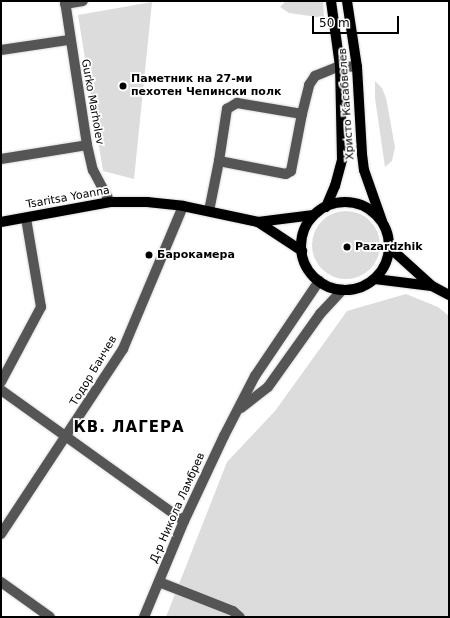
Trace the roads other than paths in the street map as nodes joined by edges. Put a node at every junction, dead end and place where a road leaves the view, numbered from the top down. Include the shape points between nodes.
1 (83, 1) edge
2 (331, 1) edge
3 (347, 1) edge
4 (65, 3) edge
5 (69, 40) junction
6 (1, 50) edge
7 (340, 66) junction
8 (357, 67) junction
9 (302, 114) junction
10 (87, 145) junction
11 (1, 159) edge
12 (219, 161) junction
13 (110, 202) junction
14 (182, 206) junction
15 (326, 207) junction
16 (209, 212) junction
17 (314, 215) junction
18 (26, 218) junction
19 (1, 222) edge
20 (258, 222) junction
21 (384, 226) junction
22 (389, 247) junction
23 (302, 251) junction
24 (375, 279) junction
25 (319, 281) junction
26 (432, 286) junction
27 (342, 290) junction
28 (449, 295) edge
29 (1, 382) edge
30 (1, 390) edge
31 (238, 410) junction
32 (67, 437) junction
33 (184, 521) junction
34 (1, 534) edge
35 (1, 582) edge
36 (159, 582) junction
37 (50, 617) edge
38 (144, 617) edge
39 (240, 617) edge

1 - 4 street
2 - 7 main road, Христо Касабвелев
3 - 8 main road, Христо Касабвелев
4 - 5 street, Gurko Marholev
5 - 6 street
5 - 10 street, Gurko Marholev
7 - 8 street
7 - 9 street via 315,76
7 - 15 main road, Христо Касабвелев via 342,159
8 - 21 main road, Христо Касабвелев via 364,170
9 - 12 street via 237,103 227,109
9 - 12 street via 291,170 286,174
10 - 11 street
10 - 13 street, Gurko Marholev via 100,187
12 - 16 street
13 - 14 main road, Tsaritsa Yoanna via 147,202
13 - 18 main road, Tsaritsa Yoanna
14 - 16 main road, Tsaritsa Yoanna
14 - 32 street, Тодор Банчев via 123,349
15 - 17 main road
15 - 21 main road via 344,202 356,204 373,212
16 - 20 main road, Tsaritsa Yoanna
17 - 20 main road, Tsaritsa Yoanna
17 - 23 main road via 304,232
18 - 19 main road, Tsaritsa Yoanna
18 - 29 street via 41,307
20 - 23 main road, Tsaritsa Yoanna
21 - 22 main road
22 - 24 main road via 385,264
22 - 26 main road
23 - 25 main road via 306,265
24 - 26 main road
24 - 27 main road via 363,286
25 - 27 main road
25 - 31 street, Д-р Никола Ламбрев via 255,376
26 - 28 main road
27 - 31 street, Д-р Никола Ламбрев via 320,314 268,387
30 - 32 street
31 - 33 street, Д-р Никола Ламбрев
32 - 33 street
32 - 34 street, Тодор Банчев
33 - 36 street, Д-р Никола Ламбрев
35 - 37 street
36 - 38 street, Д-р Никола Ламбрев
36 - 39 street via 233,611

